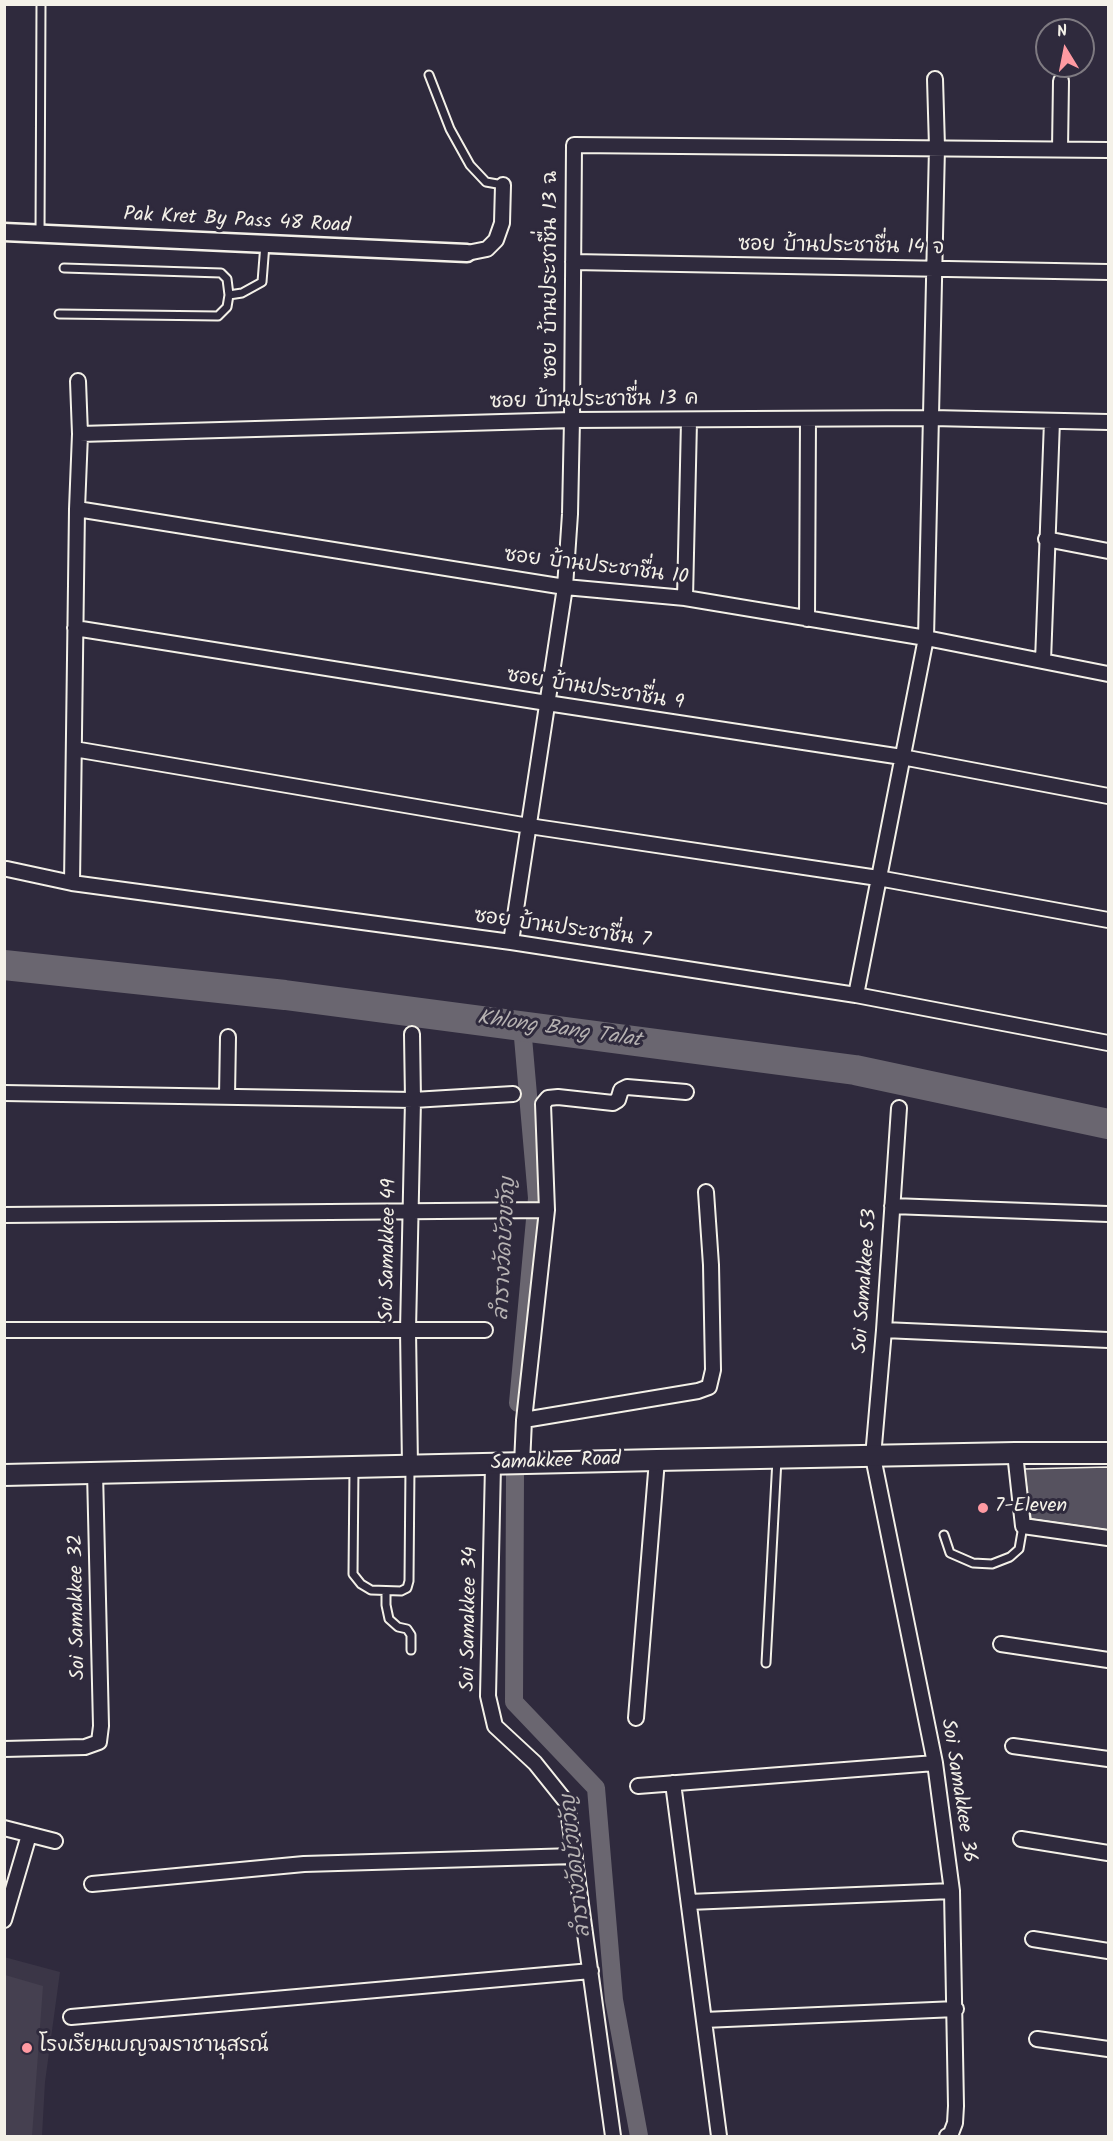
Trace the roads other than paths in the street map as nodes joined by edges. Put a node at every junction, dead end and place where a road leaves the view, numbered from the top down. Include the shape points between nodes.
1 (42, 4) edge
2 (429, 75) dead end
3 (935, 79) dead end
4 (1061, 81) dead end
5 (937, 147) junction
6 (1060, 149) junction
7 (1108, 150) edge
8 (503, 185) joint
9 (4, 232) edge
10 (40, 234) junction
11 (265, 244) junction
12 (467, 253) joint
13 (573, 262) junction
14 (64, 268) dead end
15 (934, 270) junction
16 (1108, 272) edge
17 (230, 295) junction
18 (59, 315) dead end
19 (78, 381) dead end
20 (932, 418) junction
21 (808, 419) junction
22 (572, 420) junction
23 (689, 421) junction
24 (1052, 421) junction
25 (1108, 422) edge
26 (80, 434) junction
27 (77, 509) junction
28 (1046, 539) junction
29 (1108, 551) edge
30 (565, 586) junction
31 (685, 598) junction
32 (807, 619) junction
33 (75, 628) junction
34 (926, 638) junction
35 (1042, 661) junction
36 (1108, 674) edge
37 (547, 703) junction
38 (74, 749) junction
39 (902, 757) junction
40 (1108, 796) edge
41 (529, 826) junction
42 (7, 869) dead end
43 (878, 878) junction
44 (72, 883) junction
45 (1108, 920) edge
46 (511, 942) junction
47 (856, 995) junction
48 (412, 1034) dead end
49 (228, 1037) dead end
50 (1108, 1043) edge
51 (686, 1092) dead end
52 (4, 1093) edge
53 (513, 1094) dead end
54 (228, 1096) junction
55 (413, 1100) junction
56 (899, 1108) dead end
57 (706, 1192) dead end
58 (892, 1206) junction
59 (546, 1209) junction
60 (411, 1212) junction
61 (1108, 1214) edge
62 (4, 1215) edge
63 (4, 1330) edge
64 (408, 1330) junction
65 (485, 1330) dead end
66 (884, 1330) junction
67 (1108, 1340) edge
68 (524, 1420) junction
69 (1015, 1453) junction
70 (1108, 1453) edge
71 (873, 1457) junction
72 (777, 1459) junction
73 (657, 1460) junction
74 (522, 1464) junction
75 (493, 1465) junction
76 (410, 1466) junction
77 (354, 1468) junction
78 (95, 1472) junction
79 (4, 1475) edge
80 (1023, 1526) junction
81 (944, 1535) dead end
82 (1108, 1538) edge
83 (386, 1591) junction
84 (1001, 1644) dead end
85 (411, 1650) dead end
86 (1108, 1660) edge
87 (766, 1662) dead end
88 (636, 1718) dead end
89 (1013, 1746) dead end
90 (4, 1749) edge
91 (1108, 1759) edge
92 (935, 1763) junction
93 (673, 1783) junction
94 (638, 1786) dead end
95 (4, 1828) edge
96 (29, 1835) junction
97 (1021, 1839) dead end
98 (55, 1841) dead end
99 (1108, 1853) edge
100 (575, 1856) junction
101 (92, 1884) dead end
102 (952, 1891) junction
103 (688, 1902) junction
104 (4, 1920) edge
105 (1033, 1939) dead end
106 (1108, 1950) edge
107 (591, 1971) junction
108 (956, 2009) junction
109 (71, 2017) dead end
110 (704, 2020) junction
111 (1038, 2039) dead end
112 (1108, 2049) edge
113 (614, 2136) edge
114 (719, 2136) edge
115 (949, 2136) edge

1 - 10 lane
2 - 8 lane via 450,129 470,165 486,182
3 - 5 street
4 - 6 street
5 - 6 street
5 - 13 street, ซอย บ้านประชาชื่น 13 ฉ via 574,145
5 - 15 street
6 - 7 street
8 - 12 street via 502,223 496,240 487,249
9 - 10 street, Pak Kret By Pass 48 Road
10 - 11 street, Pak Kret By Pass 48 Road
11 - 12 street, Pak Kret By Pass 48 Road
11 - 17 lane via 262,282
13 - 15 street, ซอย บ้านประชาชื่น 14 จ
13 - 22 street, ซอย บ้านประชาชื่น 13 ฉ
14 - 17 lane via 221,273 227,279
15 - 16 street, ซอย บ้านประชาชื่น 14 จ
15 - 20 street
17 - 18 lane via 227,307 218,316
19 - 26 street
20 - 21 street, ซอย บ้านประชาชื่น 13 ค
20 - 24 street, ซอย บ้านประชาชื่น 13 ค
20 - 34 street
21 - 23 street, ซอย บ้านประชาชื่น 13 ค
21 - 32 street
22 - 23 street, ซอย บ้านประชาชื่น 13 ค
22 - 26 street, ซอย บ้านประชาชื่น 13 ค
22 - 30 street, ซอย บ้านประชาชื่น 13 ฉ
23 - 31 street
24 - 25 street, ซอย บ้านประชาชื่น 13 ค
24 - 28 street
26 - 27 street
27 - 30 street, ซอย บ้านประชาชื่น 10
27 - 33 street
28 - 29 street
28 - 35 street
30 - 31 street, ซอย บ้านประชาชื่น 10
30 - 37 street, ซอย บ้านประชาชื่น 13 ฉ
31 - 32 street, ซอย บ้านประชาชื่น 10
32 - 34 street, ซอย บ้านประชาชื่น 10
33 - 37 street, ซอย บ้านประชาชื่น 9
33 - 38 street
34 - 35 street, ซอย บ้านประชาชื่น 10
34 - 39 street
35 - 36 street, ซอย บ้านประชาชื่น 10
37 - 39 street, ซอย บ้านประชาชื่น 9
37 - 41 street, ซอย บ้านประชาชื่น 13 ฉ
38 - 41 street
38 - 44 street
39 - 40 street, ซอย บ้านประชาชื่น 9
39 - 43 street
41 - 43 street
41 - 46 street, ซอย บ้านประชาชื่น 13 ฉ
42 - 44 street, ซอย บ้านประชาชื่น 7
43 - 45 street
43 - 47 street
44 - 46 street, ซอย บ้านประชาชื่น 7
46 - 47 street, ซอย บ้านประชาชื่น 7
47 - 50 street, ซอย บ้านประชาชื่น 7
48 - 55 street, Soi Samakkee 49
49 - 54 street
51 - 59 street via 627,1087 613,1103 548,1098 543,1104
52 - 54 street
53 - 55 street
54 - 55 street
55 - 60 street, Soi Samakkee 49
56 - 58 street, Soi Samakkee 53
57 - 68 street via 711,1265 711,1384 698,1391
58 - 61 street
58 - 66 street, Soi Samakkee 53
59 - 60 street
59 - 68 street
60 - 62 street
60 - 64 street, Soi Samakkee 49
63 - 64 street
64 - 65 street
64 - 76 street, Soi Samakkee 49
66 - 67 street
66 - 71 street, Soi Samakkee 53
68 - 74 street
69 - 70 main road, Samakkee Road
69 - 71 main road, Samakkee Road
69 - 80 street
71 - 72 main road, Samakkee Road
71 - 92 street, Soi Samakkee 36
72 - 73 main road, Samakkee Road
72 - 87 lane
73 - 74 main road, Samakkee Road
73 - 88 street
74 - 75 main road, Samakkee Road
75 - 76 main road, Samakkee Road
75 - 100 street, Soi Samakkee 34 via 488,1696 495,1725 535,1763 567,1803
76 - 77 main road, Samakkee Road
76 - 83 lane via 409,1581 401,1591
77 - 78 main road, Samakkee Road
77 - 83 lane via 354,1574 360,1584 371,1590
78 - 79 main road, Samakkee Road
78 - 90 street, Soi Samakkee 32 via 99,1742 86,1747
80 - 81 lane via 1019,1549 992,1564 973,1563 950,1554
80 - 82 street
83 - 85 lane via 390,1619 407,1629
84 - 86 street
89 - 91 street
92 - 93 street
92 - 102 street, Soi Samakkee 36
93 - 94 street
93 - 103 street
95 - 96 street
96 - 98 street
96 - 104 street
97 - 99 street
100 - 101 street via 304,1864
100 - 107 street, Soi Samakkee 34
102 - 103 street
102 - 108 street, Soi Samakkee 36
103 - 110 street
105 - 106 street
107 - 109 street
107 - 113 street, Soi Samakkee 34
108 - 110 street
108 - 115 street, Soi Samakkee 36 via 955,2123
110 - 114 street
111 - 112 street

